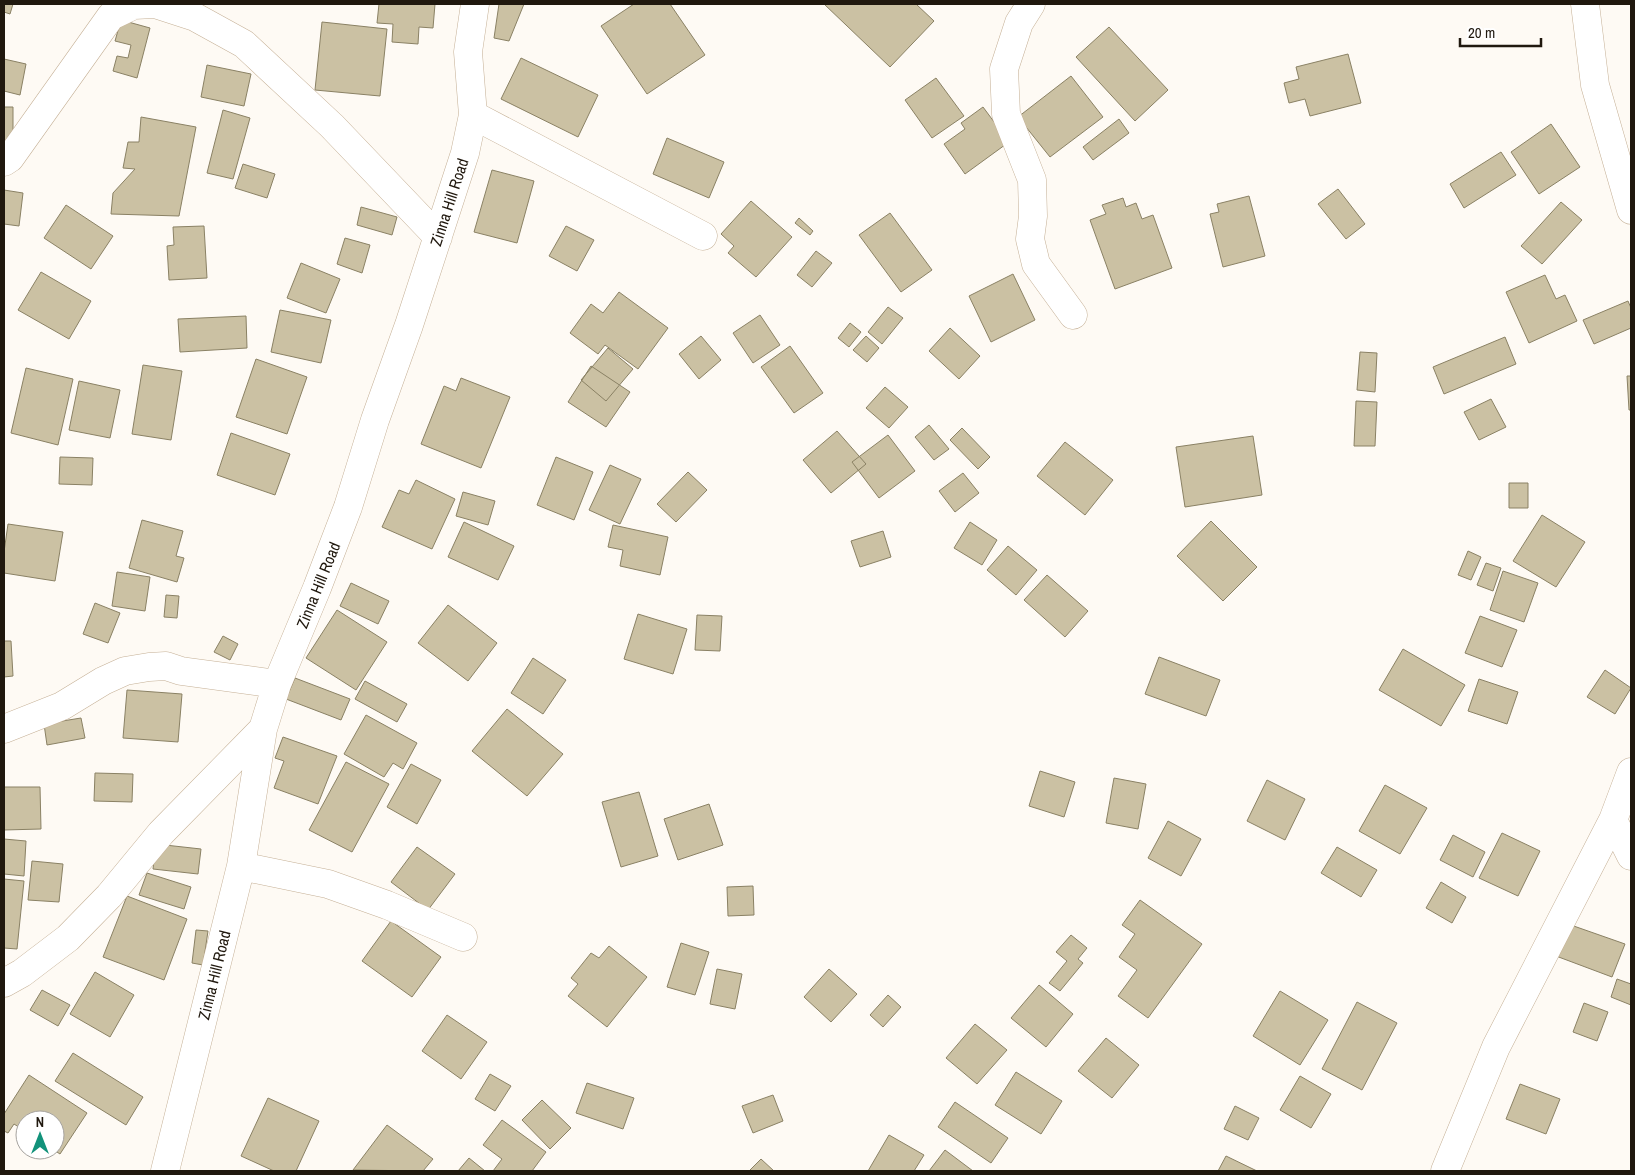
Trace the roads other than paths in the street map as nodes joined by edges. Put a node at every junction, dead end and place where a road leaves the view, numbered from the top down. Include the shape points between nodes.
1 (154, 4) edge
2 (475, 4) edge
3 (1031, 4) edge
4 (1585, 4) edge
5 (473, 115) junction
6 (4, 162) edge
7 (1631, 210) edge
8 (703, 236) dead end
9 (438, 237) junction
10 (1073, 316) dead end
11 (277, 684) junction
12 (4, 729) edge
13 (263, 729) junction
14 (1631, 772) edge
15 (1613, 820) junction
16 (1631, 856) edge
17 (241, 866) junction
18 (463, 937) dead end
19 (4, 983) edge
20 (165, 1171) edge
21 (1445, 1171) edge

1 - 6 street via 134,5 111,16
1 - 9 street via 195,17 244,44 332,126
2 - 5 street, Zinna Hill Road via 468,52
3 - 10 street via 1019,23 1004,69 1006,114 1032,180 1030,239 1036,264
4 - 7 street via 1595,85
5 - 8 street
5 - 9 street, Zinna Hill Road via 465,153
9 - 11 street, Zinna Hill Road via 348,507
11 - 12 street via 166,666 149,667 103,681 62,706
11 - 13 street, Zinna Hill Road
13 - 17 street, Zinna Hill Road
13 - 19 street via 161,833 109,896 68,938
14 - 15 street
15 - 16 street
15 - 21 street via 1496,1047
17 - 18 street via 328,884
17 - 20 street, Zinna Hill Road

